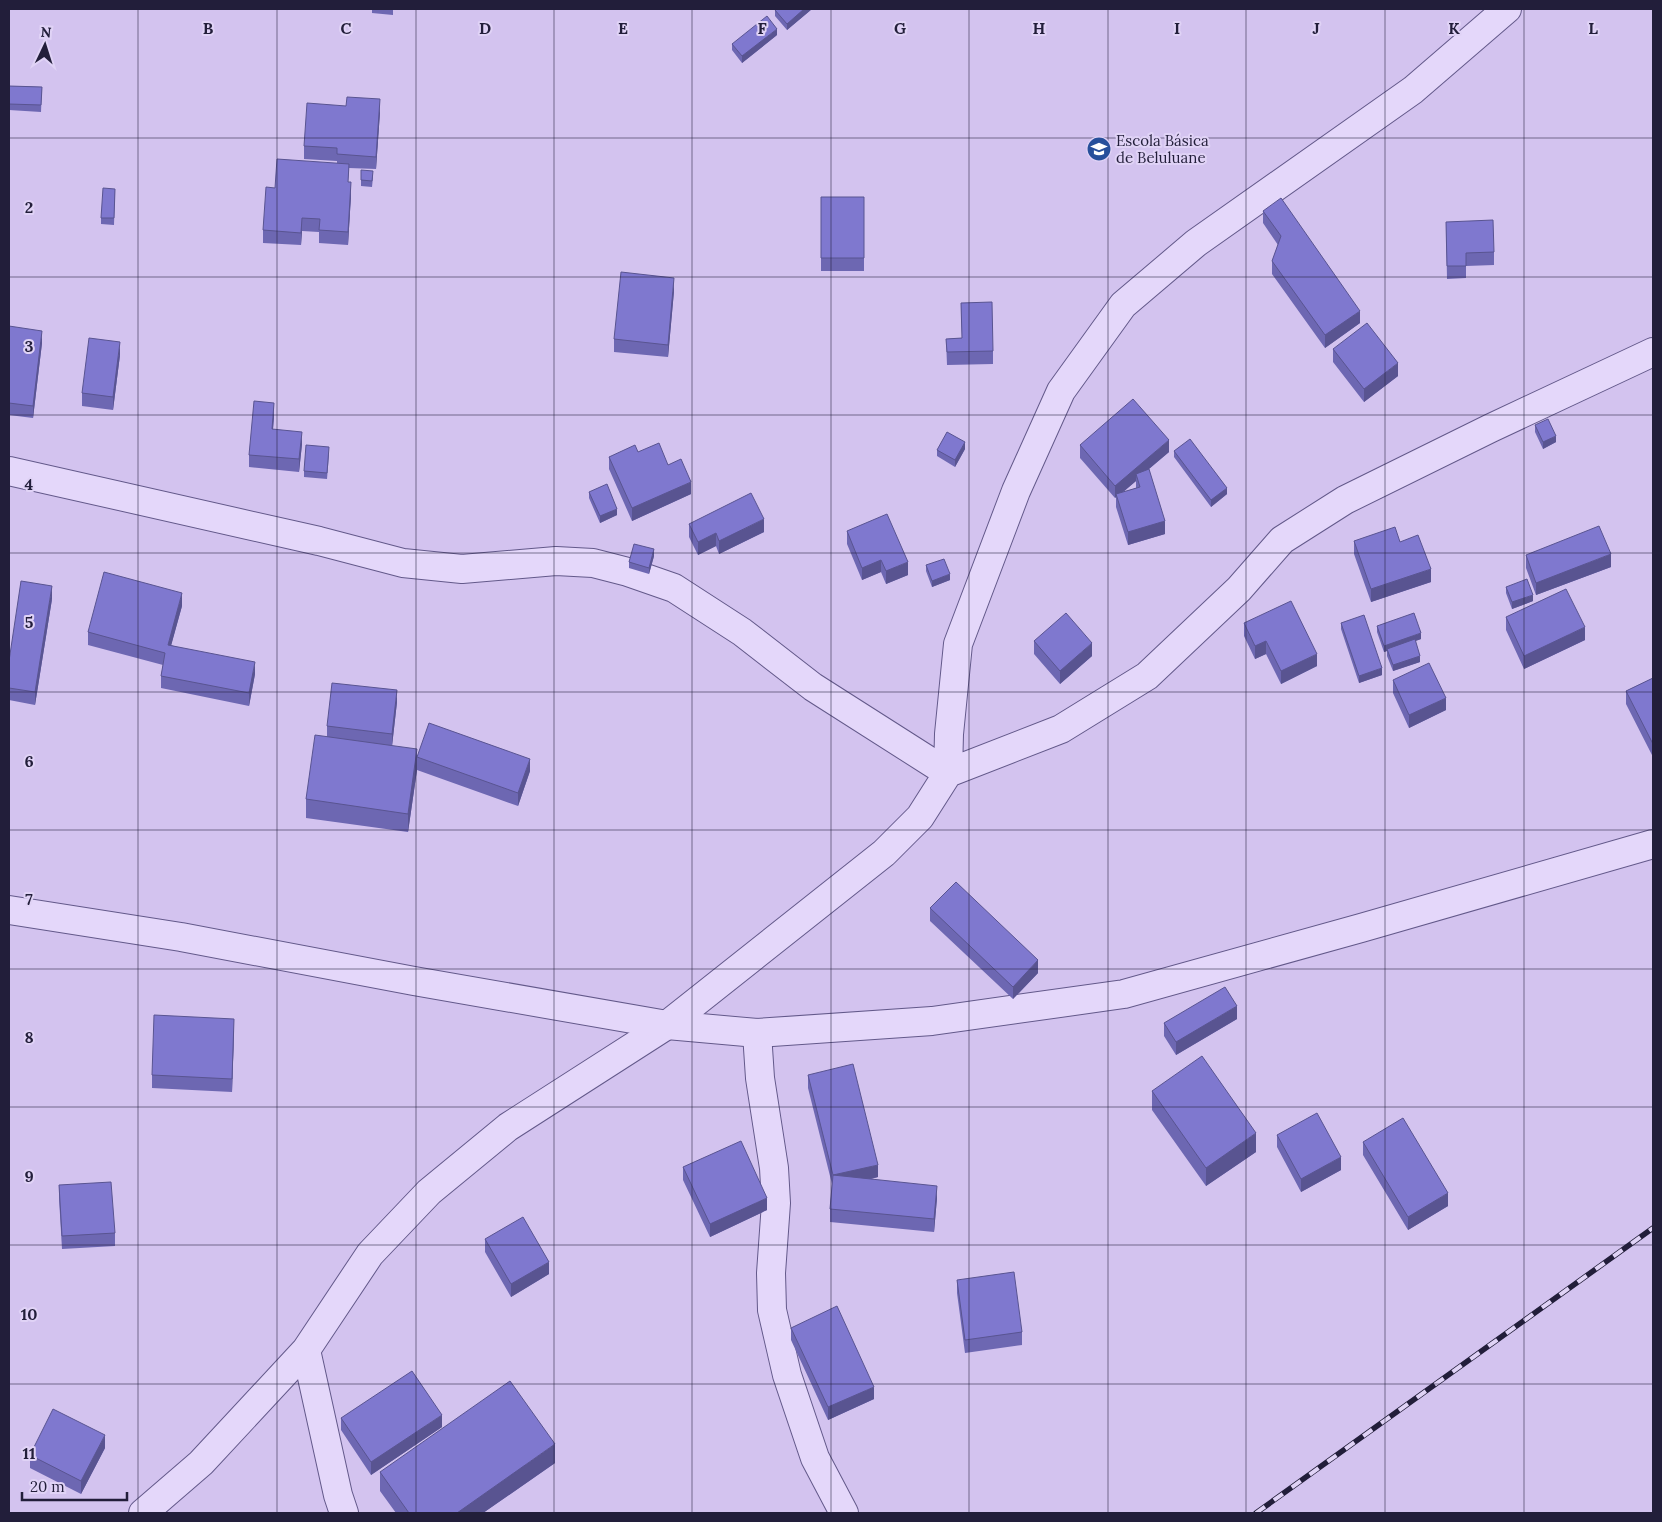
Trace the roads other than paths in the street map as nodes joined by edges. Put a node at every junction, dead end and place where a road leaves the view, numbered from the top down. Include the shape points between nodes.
1 (1507, 9) edge
2 (1653, 352) edge
3 (9, 471) edge
4 (948, 772) junction
5 (1653, 844) edge
6 (9, 910) edge
7 (667, 1025) junction
8 (757, 1034) junction
9 (306, 1350) junction
10 (143, 1513) edge
11 (344, 1513) edge
12 (844, 1513) edge

1 - 4 street via 1413,90 1196,242 1123,305 1062,391 1016,491 958,644
2 - 4 street via 1345,500 1282,540 1239,589 1147,676 1061,729
3 - 4 street via 403,563 462,569 556,561 593,563 628,572 674,588 742,632 813,687
4 - 7 street via 920,817 884,853
5 - 8 street via 1124,994 932,1021
6 - 7 street via 181,936 414,982
7 - 8 street
7 - 9 street via 508,1127 429,1192 370,1254
8 - 12 street via 776,1203 772,1310 787,1375 815,1458
9 - 10 street via 201,1463
9 - 11 street

